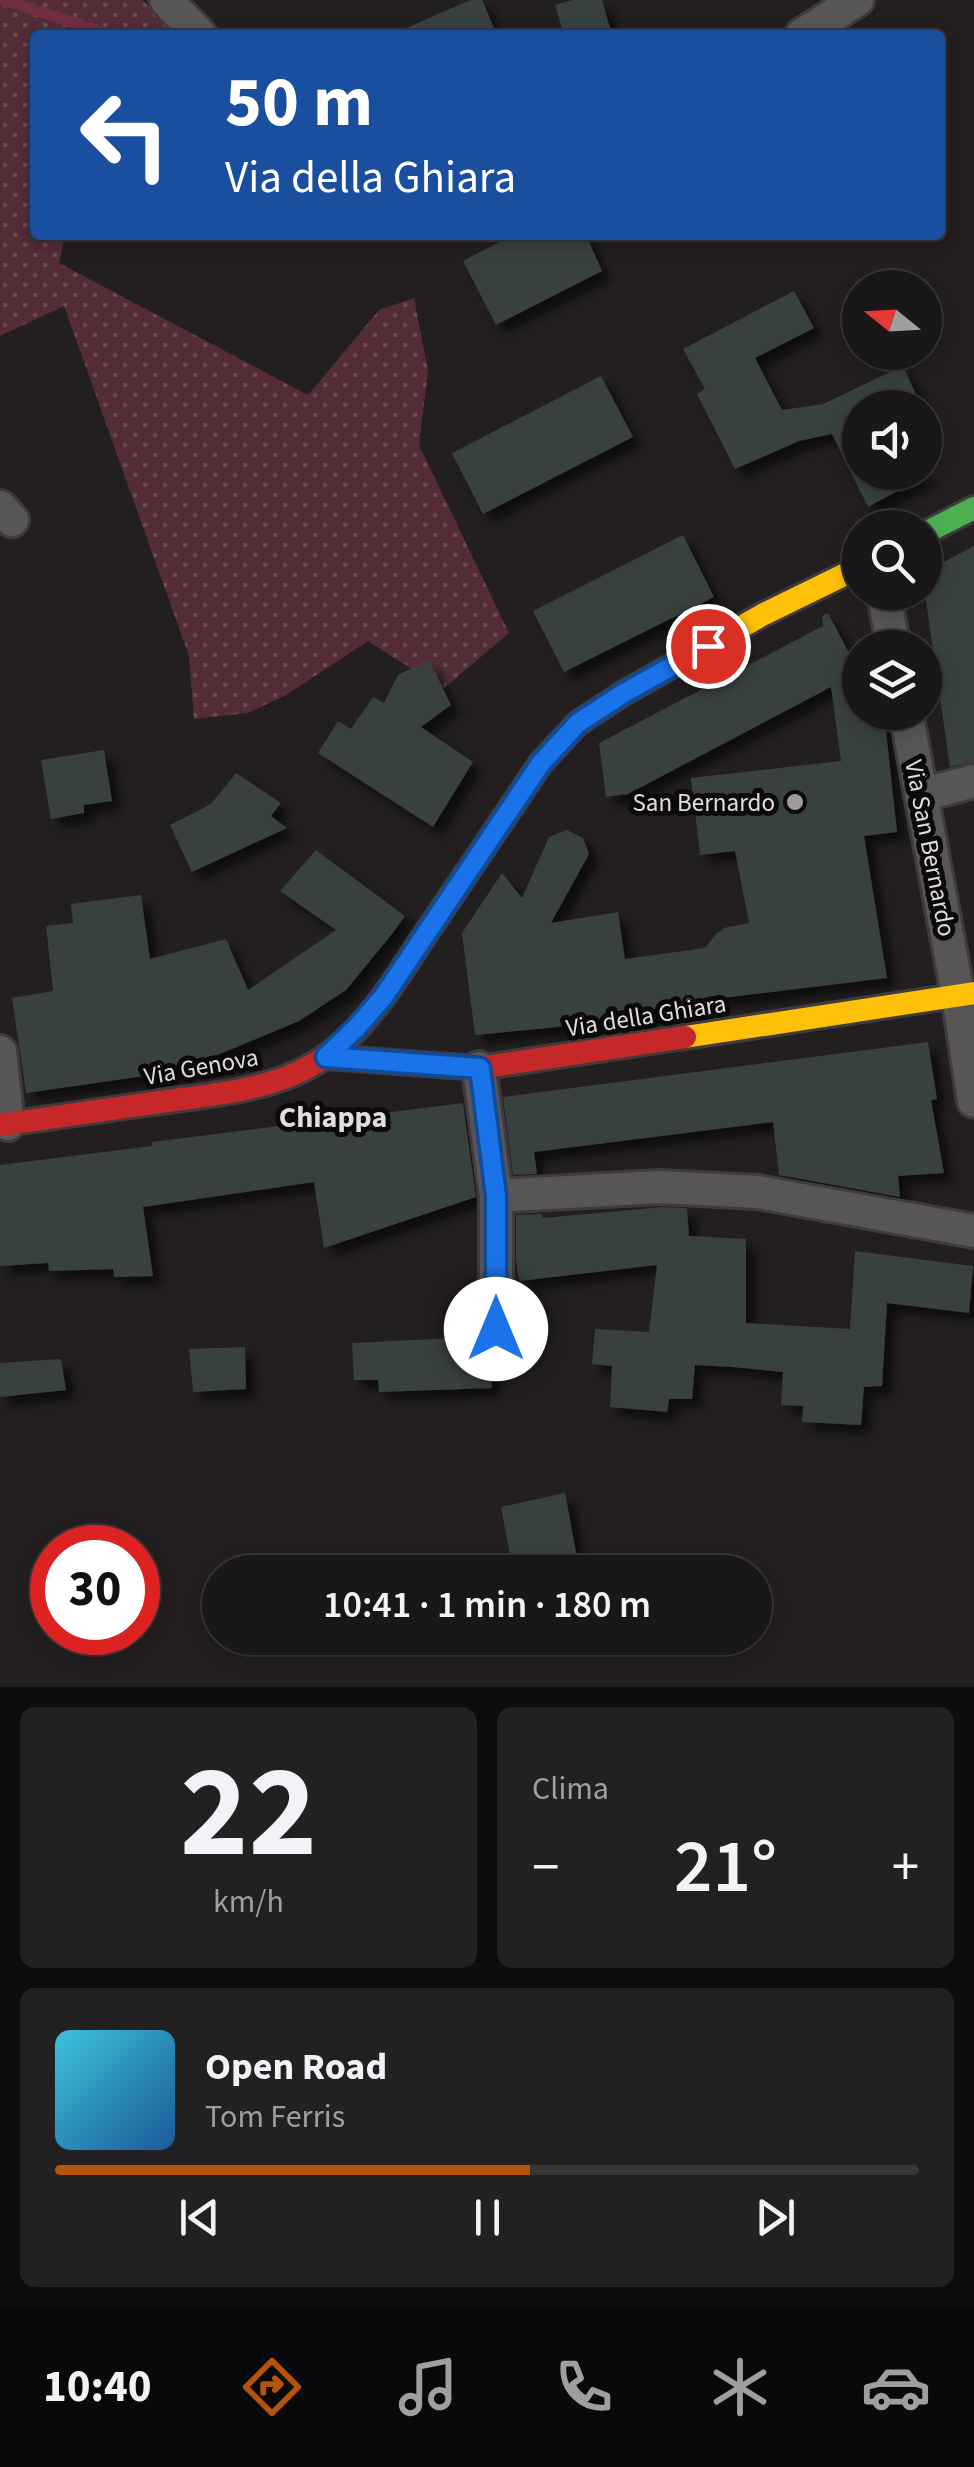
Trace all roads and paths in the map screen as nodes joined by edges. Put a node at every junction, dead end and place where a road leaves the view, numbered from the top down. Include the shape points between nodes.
1 (166, 0) edge
2 (857, 0) edge
3 (195, 30) edge
4 (810, 30) edge
5 (974, 508) edge
6 (942, 524) edge
7 (842, 576) edge
8 (909, 730) edge
9 (974, 781) edge
10 (921, 795) junction
11 (966, 994) edge
12 (0, 1052) edge
13 (326, 1057) junction
14 (480, 1068) junction
15 (974, 1102) edge
16 (4, 1124) edge
17 (496, 1196) junction
18 (974, 1231) edge
19 (496, 1329) dead end

1 - 3 street
2 - 4 street
5 - 6 main road
7 - 13 main road, Via Genova via 578,723 541,763 384,996
8 - 10 street, Via San Bernardo
9 - 10 street
10 - 11 street, Via San Bernardo
11 - 14 main road, Via della Ghiara
11 - 15 street, Via San Bernardo
12 - 16 street
13 - 14 main road, Via della Ghiara
13 - 16 main road, Via Genova via 255,1088
14 - 17 street
17 - 18 street via 660,1187 758,1192
17 - 19 street

